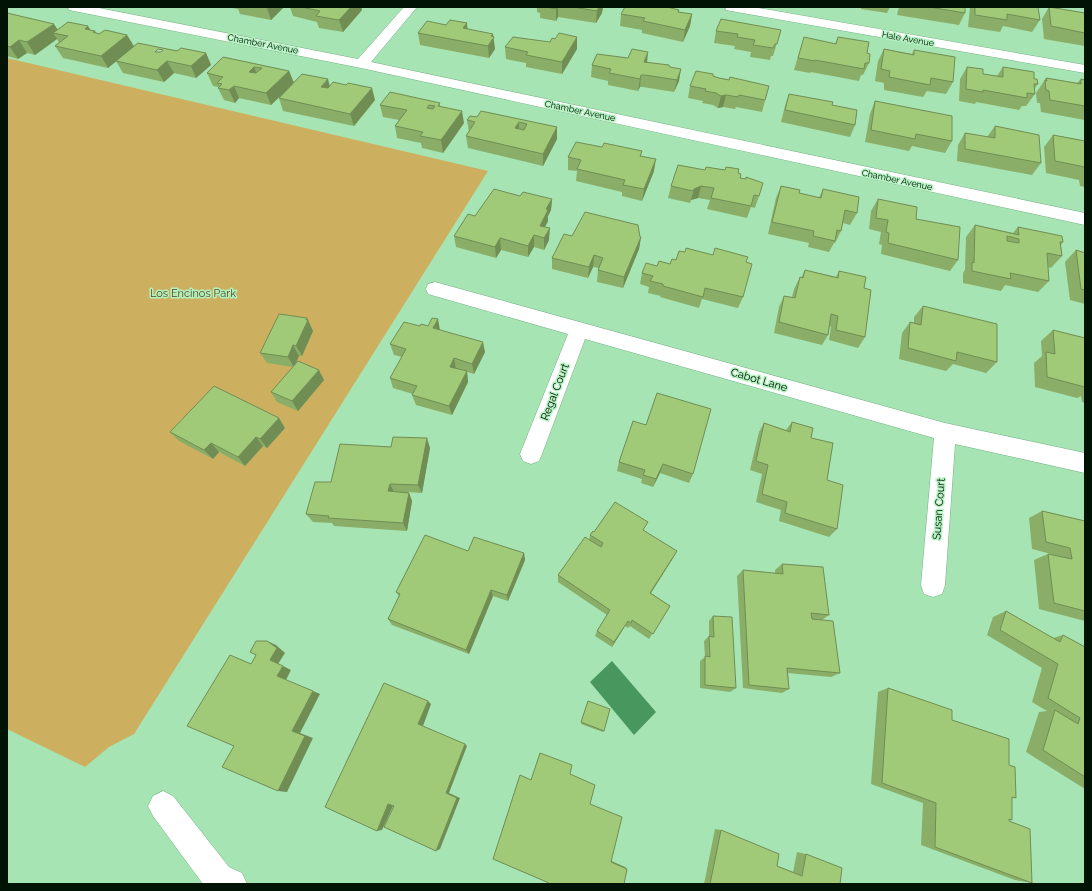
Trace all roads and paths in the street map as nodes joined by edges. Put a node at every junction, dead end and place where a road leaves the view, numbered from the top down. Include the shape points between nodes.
1 (74, 7) edge
2 (412, 7) edge
3 (731, 7) edge
4 (361, 64) junction
5 (1085, 69) edge
6 (1085, 219) edge
7 (435, 289) dead end
8 (580, 330) junction
9 (945, 432) junction
10 (531, 454) dead end
11 (1085, 463) edge
12 (933, 585) dead end
13 (163, 806) dead end
14 (231, 884) edge

1 - 4 street, Chamber Avenue
2 - 4 street
3 - 5 street, Hale Avenue
4 - 6 street, Chamber Avenue
7 - 8 street, Cabot Lane
8 - 9 street, Cabot Lane
8 - 10 street, Regal Court
9 - 11 street, Cabot Lane
9 - 12 street, Susan Court
13 - 14 street via 218,878

